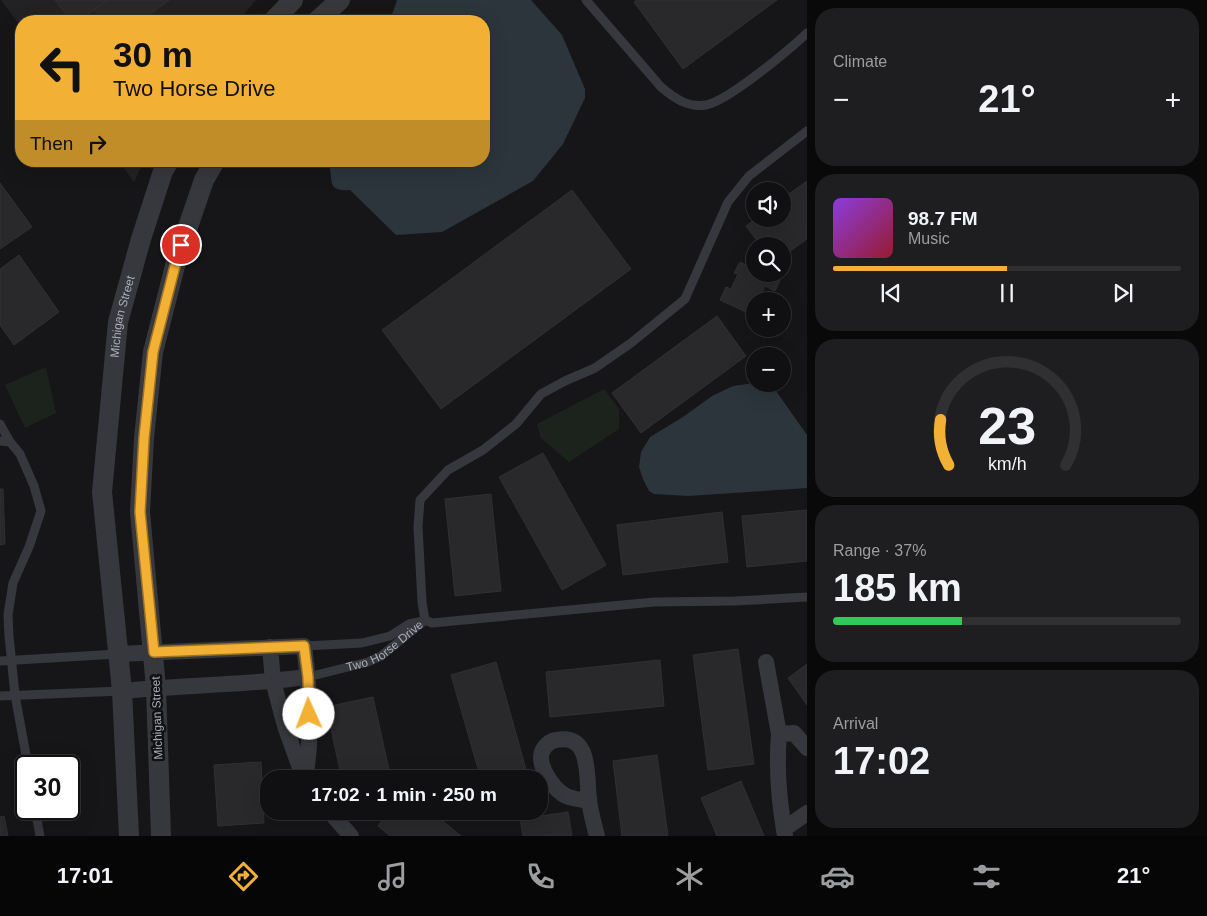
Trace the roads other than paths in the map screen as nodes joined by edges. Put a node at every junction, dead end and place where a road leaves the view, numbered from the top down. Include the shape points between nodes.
1 (293, 0) edge
2 (340, 0) edge
3 (586, 0) edge
4 (279, 15) edge
5 (324, 15) edge
6 (807, 33) edge
7 (807, 131) edge
8 (165, 167) edge
9 (212, 167) edge
10 (0, 424) edge
11 (0, 440) edge
12 (10, 442) junction
13 (807, 597) edge
14 (425, 620) junction
15 (304, 646) junction
16 (270, 647) junction
17 (154, 652) junction
18 (118, 654) junction
19 (12, 660) junction
20 (0, 661) edge
21 (766, 662) dead end
22 (308, 677) junction
23 (274, 681) junction
24 (156, 688) junction
25 (122, 691) junction
26 (15, 695) junction
27 (0, 696) edge
28 (779, 734) junction
29 (807, 748) edge
30 (26, 755) edge
31 (301, 770) edge
32 (306, 770) edge
33 (589, 801) dead end
34 (807, 813) edge
35 (37, 820) edge
36 (337, 820) edge
37 (785, 832) edge
38 (40, 836) edge
39 (129, 836) edge
40 (161, 836) edge
41 (351, 836) edge
42 (597, 836) edge

1 - 4 street
2 - 5 street
3 - 6 lane via 661,87 674,98 693,105 716,102
7 - 14 lane via 748,176 728,202 685,299 595,368 542,394 516,424 483,450 448,470 420,500 418,527
8 - 18 street, Michigan Street via 118,322 102,492
9 - 17 street, Michigan Street via 176,262 153,352 140,512
10 - 12 lane
11 - 12 lane
12 - 19 lane via 20,454 41,511 13,583 8,615
13 - 14 lane via 654,602 432,622
14 - 15 lane, Two Horse Drive via 409,624 390,636 362,643
14 - 22 lane, Two Horse Drive via 368,662
15 - 16 street, Two Horse Drive
15 - 22 street
16 - 17 street, Two Horse Drive
16 - 23 street
17 - 18 street, Two Horse Drive
17 - 24 street, Michigan Street
18 - 19 lane
18 - 25 street, Michigan Street
19 - 20 lane
19 - 26 lane
21 - 28 street
22 - 23 street, Two Horse Drive
22 - 32 street via 310,750
23 - 24 street, Two Horse Drive
23 - 31 street
24 - 25 street, Two Horse Drive
24 - 40 street, Michigan Street
25 - 26 lane
25 - 39 street, Michigan Street
26 - 27 lane
26 - 30 lane
28 - 29 street via 794,733
28 - 37 street via 780,809
33 - 42 street
34 - 37 street
35 - 38 lane
36 - 41 street

